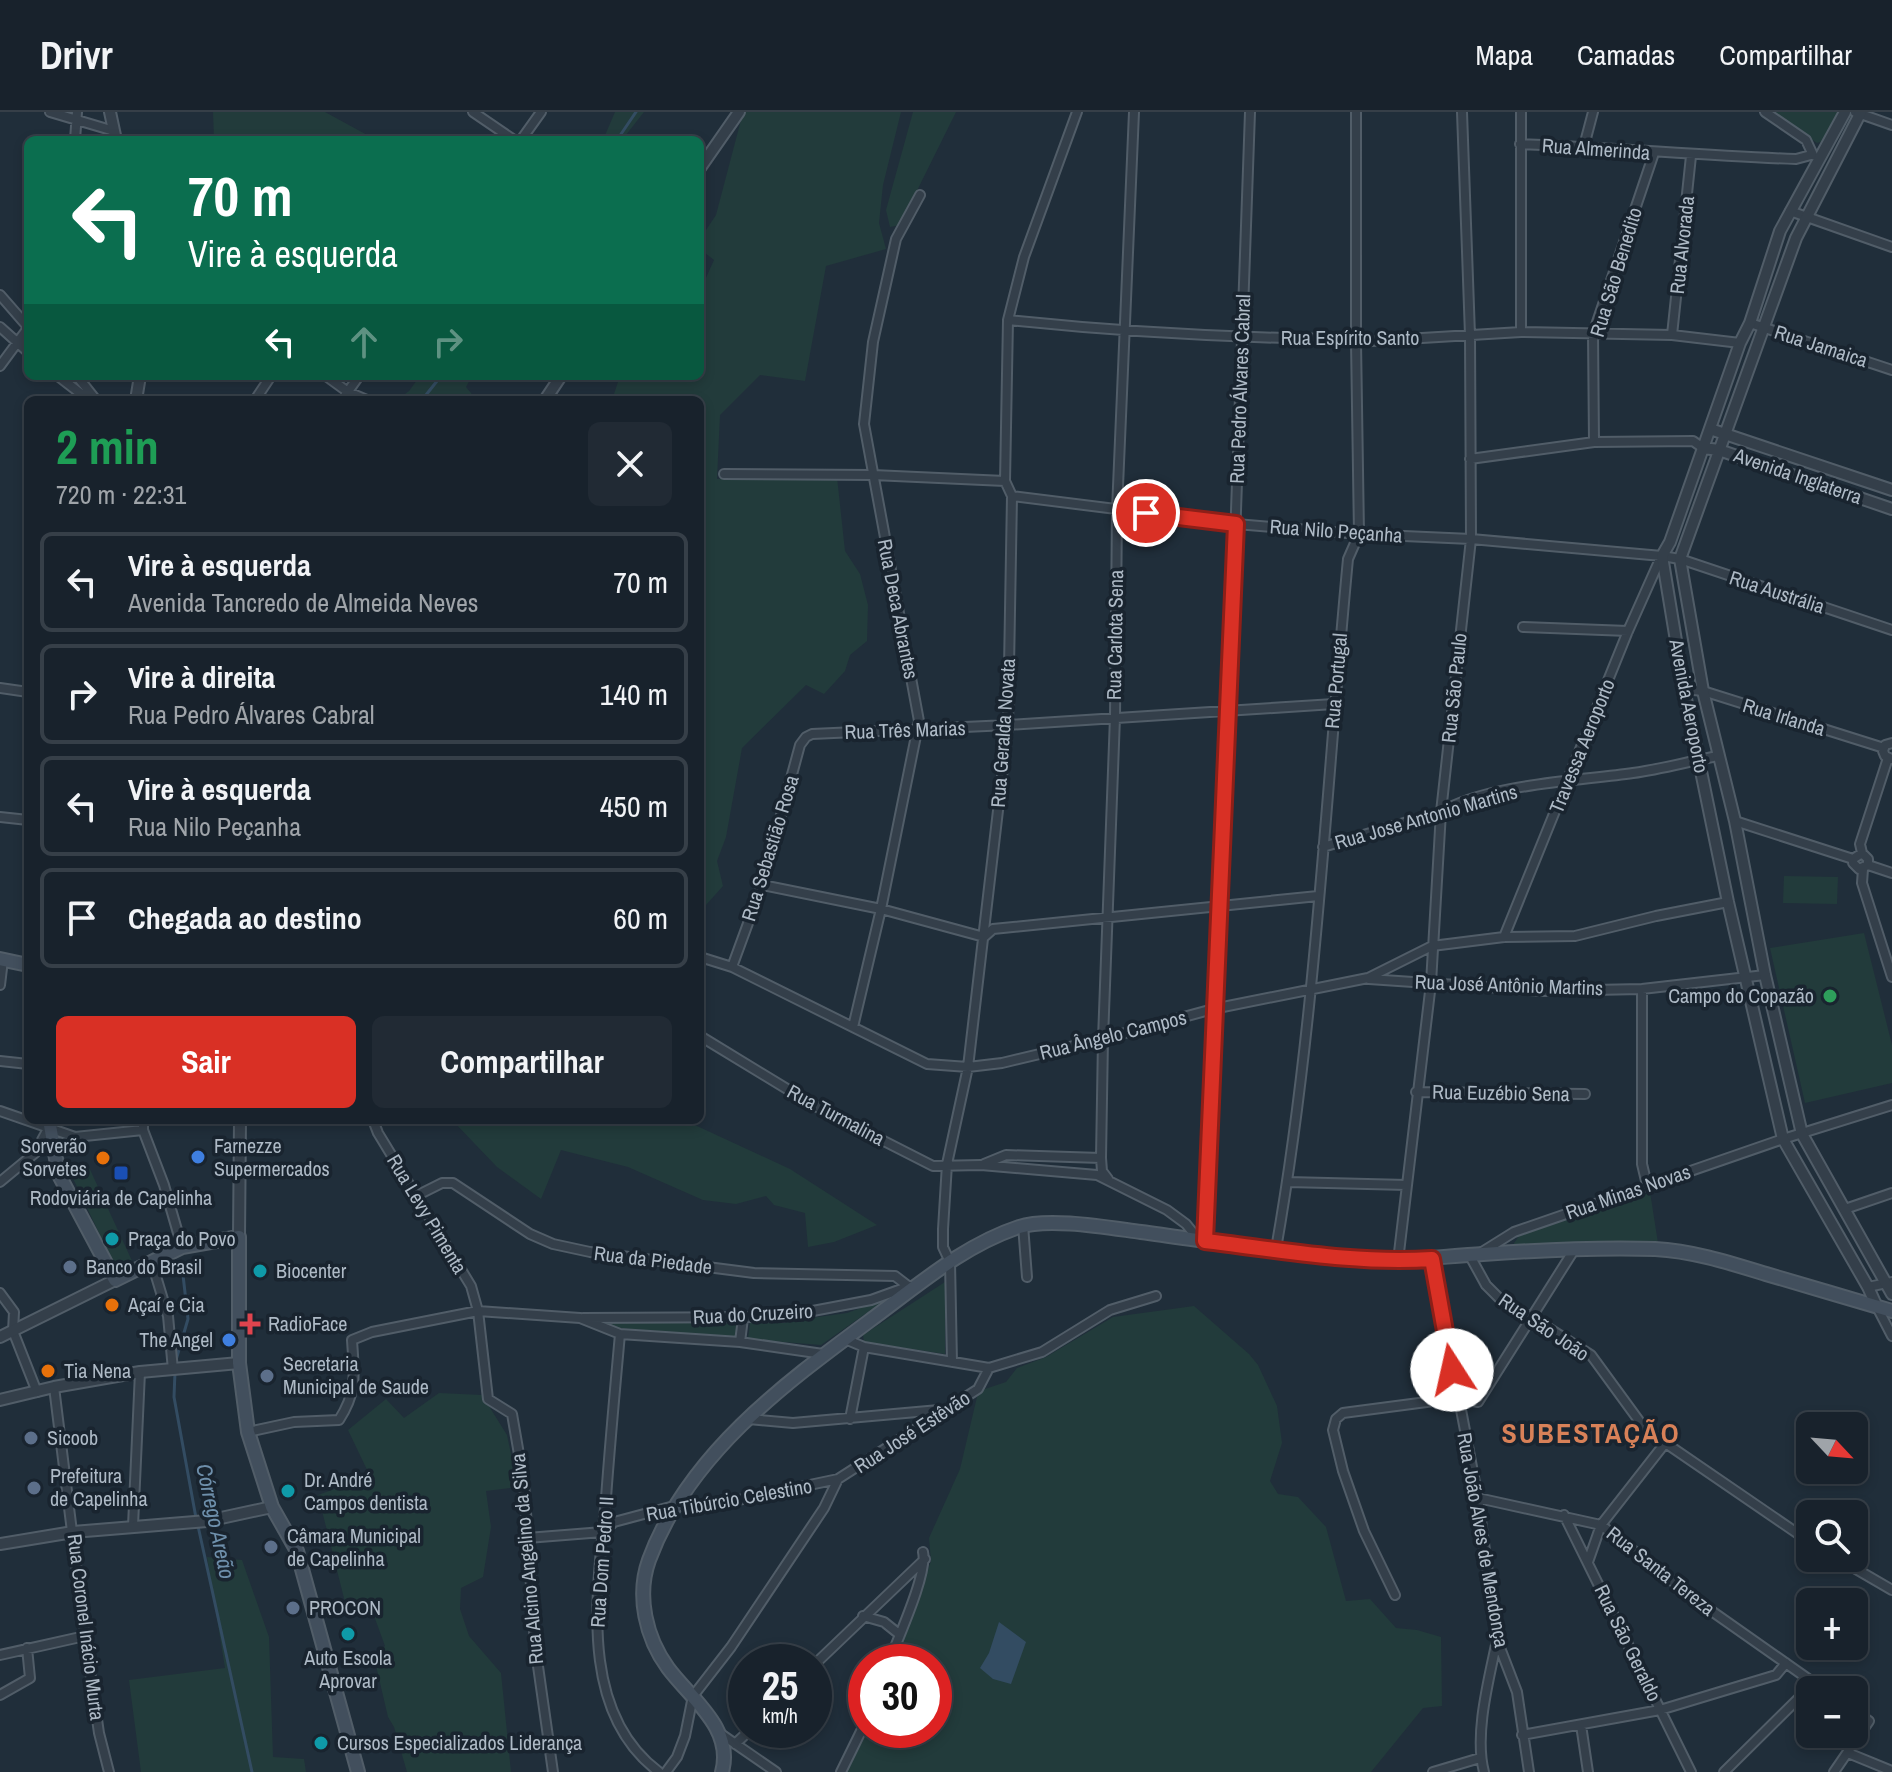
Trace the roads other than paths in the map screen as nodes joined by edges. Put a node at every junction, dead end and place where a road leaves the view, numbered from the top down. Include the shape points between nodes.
1 (50, 112) edge
2 (110, 112) edge
3 (473, 112) edge
4 (541, 112) edge
5 (739, 112) edge
6 (1077, 112) edge
7 (1134, 112) edge
8 (1250, 112) edge
9 (1356, 112) edge
10 (1462, 112) edge
11 (1521, 112) edge
12 (1593, 112) edge
13 (1765, 112) edge
14 (1845, 112) edge
15 (1858, 113) edge
16 (77, 117) edge
17 (1892, 125) edge
18 (115, 136) edge
19 (508, 136) edge
20 (524, 136) edge
21 (1520, 144) junction
22 (1584, 146) junction
23 (1654, 153) junction
24 (1691, 156) junction
25 (1816, 156) junction
26 (704, 162) edge
27 (920, 195) dead end
28 (1790, 211) junction
29 (1806, 217) junction
30 (1892, 247) edge
31 (0, 295) edge
32 (1008, 320) junction
33 (24, 323) edge
34 (1750, 323) junction
35 (0, 327) edge
36 (1764, 327) junction
37 (1126, 332) junction
38 (1521, 332) junction
39 (24, 333) edge
40 (1593, 334) junction
41 (1470, 335) junction
42 (1672, 335) junction
43 (1241, 338) junction
44 (1356, 342) junction
45 (17, 343) junction
46 (1740, 343) junction
47 (24, 349) edge
48 (0, 366) edge
49 (1892, 370) edge
50 (63, 380) edge
51 (80, 380) edge
52 (330, 380) edge
53 (84, 396) edge
54 (93, 396) edge
55 (345, 396) edge
56 (1710, 429) junction
57 (1725, 434) junction
58 (1594, 442) junction
59 (1698, 444) junction
60 (1719, 450) junction
61 (1470, 459) junction
62 (724, 474) dead end
63 (873, 475) junction
64 (1005, 481) junction
65 (1892, 490) edge
66 (1012, 496) junction
67 (1892, 509) edge
68 (1117, 510) junction
69 (1236, 524) junction
70 (1359, 534) junction
71 (1471, 539) junction
72 (1662, 556) junction
73 (1680, 559) junction
74 (1523, 627) dead end
75 (1892, 630) edge
76 (1628, 631) junction
77 (0, 688) edge
78 (1684, 689) junction
79 (24, 691) edge
80 (1703, 691) junction
81 (1334, 704) junction
82 (1229, 710) junction
83 (1115, 717) junction
84 (1008, 725) junction
85 (918, 730) junction
86 (812, 734) joint
87 (1888, 745) edge
88 (1718, 756) junction
89 (1890, 758) edge
90 (1699, 759) junction
91 (1569, 780) junction
92 (1441, 812) junction
93 (0, 817) edge
94 (24, 820) edge
95 (1735, 821) junction
96 (1323, 847) junction
97 (1862, 853) junction
98 (1853, 859) junction
99 (1865, 867) junction
100 (1892, 873) edge
101 (762, 885) junction
102 (1318, 896) junction
103 (1728, 902) junction
104 (1219, 907) junction
105 (881, 909) junction
106 (1107, 916) junction
107 (984, 937) junction
108 (1504, 937) junction
109 (1432, 946) junction
110 (704, 958) edge
111 (2, 960) edge
112 (24, 964) edge
113 (732, 967) junction
114 (1765, 975) junction
115 (1892, 977) edge
116 (1368, 978) junction
117 (1746, 978) junction
118 (1431, 983) junction
119 (0, 985) edge
120 (1642, 989) junction
121 (1312, 990) junction
122 (1213, 1009) junction
123 (853, 1027) junction
124 (704, 1038) edge
125 (1103, 1039) junction
126 (0, 1061) edge
127 (24, 1064) edge
128 (968, 1067) junction
129 (1416, 1092) junction
130 (1585, 1094) dead end
131 (1892, 1105) edge
132 (0, 1111) edge
133 (24, 1117) edge
134 (49, 1124) edge
135 (240, 1124) edge
136 (375, 1124) edge
137 (143, 1125) edge
138 (1802, 1134) junction
139 (1783, 1139) junction
140 (1101, 1158) junction
141 (947, 1164) junction
142 (981, 1165) junction
143 (1097, 1175) junction
144 (1108, 1179) junction
145 (0, 1182) edge
146 (1288, 1182) junction
147 (1407, 1185) junction
148 (1647, 1185) junction
149 (1892, 1193) edge
150 (416, 1196) junction
151 (1845, 1209) junction
152 (1023, 1225) junction
153 (239, 1237) junction
154 (1202, 1240) junction
155 (182, 1247) junction
156 (1276, 1249) junction
157 (1574, 1250) junction
158 (1474, 1255) junction
159 (1432, 1259) junction
160 (1398, 1261) junction
161 (950, 1262) junction
162 (152, 1263) junction
163 (1027, 1277) dead end
164 (115, 1280) junction
165 (922, 1282) junction
166 (908, 1286) junction
167 (1890, 1286) edge
168 (1868, 1287) junction
169 (0, 1293) edge
170 (1156, 1296) dead end
171 (1877, 1307) junction
172 (478, 1311) junction
173 (1892, 1311) edge
174 (580, 1318) junction
175 (743, 1318) junction
176 (1533, 1318) junction
177 (13, 1331) junction
178 (620, 1334) junction
179 (1892, 1336) edge
180 (0, 1337) edge
181 (845, 1339) junction
182 (740, 1342) junction
183 (864, 1347) junction
184 (823, 1354) junction
185 (952, 1362) junction
186 (239, 1363) junction
187 (989, 1368) junction
188 (176, 1369) junction
189 (140, 1372) junction
190 (54, 1387) junction
191 (37, 1392) junction
192 (1457, 1398) junction
193 (0, 1400) edge
194 (944, 1409) junction
195 (749, 1419) junction
196 (850, 1419) junction
197 (248, 1432) junction
198 (1666, 1442) junction
199 (838, 1479) junction
200 (1478, 1498) junction
201 (674, 1506) junction
202 (272, 1507) junction
203 (1564, 1515) junction
204 (1601, 1525) junction
205 (133, 1526) junction
206 (73, 1532) junction
207 (603, 1532) junction
208 (1796, 1532) edge
209 (527, 1538) junction
210 (0, 1544) edge
211 (1588, 1562) junction
212 (1861, 1572) edge
213 (897, 1584) junction
214 (1892, 1590) edge
215 (1395, 1595) dead end
216 (913, 1596) junction
217 (863, 1616) junction
218 (899, 1634) junction
219 (85, 1636) junction
220 (1497, 1640) junction
221 (895, 1644) edge
222 (832, 1647) edge
223 (27, 1648) junction
224 (0, 1655) edge
225 (1786, 1663) junction
226 (1804, 1676) edge
227 (0, 1695) edge
228 (693, 1696) junction
229 (1796, 1701) edge
230 (1660, 1710) junction
231 (1581, 1725) junction
232 (721, 1734) junction
233 (1522, 1735) junction
234 (728, 1739) edge
235 (741, 1748) edge
236 (853, 1748) edge
237 (1851, 1748) edge
238 (1848, 1753) junction
239 (1480, 1758) junction
240 (1892, 1771) edge
241 (109, 1772) edge
242 (358, 1772) edge
243 (553, 1772) edge
244 (659, 1772) edge
245 (666, 1772) edge
246 (722, 1772) edge
247 (776, 1772) edge
248 (841, 1772) edge
249 (1433, 1772) edge
250 (1484, 1772) edge
251 (1529, 1772) edge
252 (1588, 1772) edge
253 (1691, 1772) edge
254 (1724, 1772) edge
255 (1834, 1772) edge

1 - 16 street
2 - 18 street
3 - 19 street
4 - 20 street
5 - 26 street
6 - 32 street, Rua Geralda Novata via 1024,257
7 - 37 street, Rua Carlota Sena
8 - 43 street, Rua Pedro Álvares Cabral
9 - 44 street, Rua Portugal
10 - 41 street, Rua São Paulo
11 - 21 street
12 - 22 street
13 - 25 street via 1806,140
14 - 25 street
15 - 17 street
15 - 29 street, Avenida Aeroporto
16 - 18 street
21 - 22 street, Rua Almerinda
21 - 38 street, Rua Almerinda
22 - 23 street, Rua Almerinda
23 - 24 street, Rua Almerinda
23 - 40 street, Rua São Benedito
24 - 25 street, Rua Almerinda
24 - 42 street, Rua Alvorada
25 - 28 street
27 - 63 street, Rua Deca Abrantes via 896,239 873,342 864,424
28 - 29 street
28 - 34 street
29 - 30 street
29 - 36 street, Avenida Aeroporto
31 - 33 street
32 - 37 street, Rua Espírito Santo
32 - 64 street, Rua Geralda Novata
34 - 36 street, Rua Jamaica
34 - 46 street
35 - 45 street
36 - 49 street, Rua Jamaica
36 - 57 street, Avenida Aeroporto
37 - 43 street, Rua Espírito Santo
37 - 68 street, Rua Carlota Sena
38 - 40 street, Rua Espírito Santo
38 - 41 street, Rua Espírito Santo
39 - 45 street
40 - 42 street, Rua Espírito Santo
40 - 58 street, Rua São Benedito
41 - 44 street, Rua Espírito Santo
41 - 61 street, Rua São Paulo
42 - 46 street, Rua Espírito Santo
43 - 44 street, Rua Espírito Santo
43 - 69 street, Rua Pedro Álvares Cabral
44 - 70 street, Rua Portugal
45 - 47 street
45 - 48 street
46 - 56 street
50 - 53 street
51 - 54 street
52 - 55 street
56 - 57 street, Avenida Inglaterra
56 - 59 street
57 - 60 street, Avenida Aeroporto
57 - 65 street, Avenida Inglaterra
58 - 59 street
58 - 61 street
59 - 60 street, Avenida Inglaterra
59 - 72 street
60 - 67 street, Avenida Inglaterra
60 - 73 street, Avenida Aeroporto
61 - 71 street, Rua São Paulo
62 - 63 street
63 - 64 street
63 - 85 street, Rua Deca Abrantes
64 - 66 street, Rua Geralda Novata
66 - 68 street, Rua Nilo Peçanha
66 - 84 street, Rua Geralda Novata
68 - 69 street, Rua Nilo Peçanha
68 - 83 street, Rua Carlota Sena
69 - 70 street, Rua Nilo Peçanha
69 - 82 street, Rua Pedro Álvares Cabral
70 - 71 street, Rua Nilo Peçanha
70 - 81 street, Rua Portugal via 1348,559
71 - 72 street, Rua Nilo Peçanha
71 - 92 street, Rua São Paulo
72 - 73 street, Rua Austrália
72 - 76 street, Travessa Aeroporto
72 - 78 street, Avenida Aeroporto
73 - 75 street, Rua Austrália
73 - 80 street, Avenida Aeroporto
74 - 76 street
76 - 91 street, Travessa Aeroporto
77 - 79 street
78 - 80 street, Rua Irlanda
78 - 90 street, Avenida Aeroporto
80 - 87 street, Rua Irlanda
80 - 88 street, Avenida Aeroporto
81 - 82 street, Rua Três Marias
81 - 96 street, Rua Portugal
82 - 83 street, Rua Três Marias
82 - 104 street, Rua Pedro Álvares Cabral
83 - 84 street, Rua Três Marias
83 - 106 street, Rua Carlota Sena
84 - 85 street, Rua Três Marias
84 - 107 street, Rua Geralda Novata
85 - 86 street, Rua Três Marias
85 - 105 street, Rua Deca Abrantes
86 - 101 street, Rua Sebastião Rosa via 800,745
87 - 89 street via 1884,754
88 - 90 street, Rua Jose Antonio Martins
88 - 95 street, Avenida Aeroporto
89 - 97 street via 1860,844
90 - 91 street, Rua Jose Antonio Martins
90 - 103 street, Avenida Aeroporto
91 - 92 street, Rua Jose Antonio Martins via 1469,800
91 - 108 street, Travessa Aeroporto
92 - 96 street, Rua Jose Antonio Martins
92 - 109 street, Rua São Paulo
93 - 94 street
95 - 98 street
95 - 114 street, Avenida Aeroporto
96 - 102 street, Rua Portugal
97 - 98 street
97 - 99 street via 1868,859
98 - 99 street via 1855,867
99 - 100 street
99 - 115 street via 1862,883
101 - 105 street
101 - 113 street, Rua Sebastião Rosa
102 - 104 street
102 - 121 street, Rua Portugal
103 - 108 street, Rua Ângelo Campos via 1575,936
103 - 117 street, Avenida Aeroporto
104 - 106 street
104 - 122 street, Rua Pedro Álvares Cabral
105 - 107 street
105 - 123 street, Rua Deca Abrantes
106 - 107 street via 993,929
106 - 125 street, Rua Carlota Sena
107 - 128 street, Rua Geralda Novata
108 - 109 street, Rua Ângelo Campos
109 - 116 street, Rua Ângelo Campos
109 - 118 street, Rua São Paulo
110 - 113 street, Rua Ângelo Campos
111 - 112 main road
111 - 119 street
113 - 123 street, Rua Ângelo Campos
114 - 117 street, Rua José Antônio Martins
114 - 138 street, Avenida Aeroporto
116 - 118 street, Rua José Antônio Martins
116 - 121 street, Rua Ângelo Campos
117 - 120 street, Rua José Antônio Martins
117 - 139 street, Avenida Aeroporto
118 - 120 street, Rua José Antônio Martins via 1543,991
118 - 129 street, Rua São Paulo
120 - 148 street via 1642,1164
121 - 122 street, Rua Ângelo Campos
121 - 146 street, Rua Portugal
122 - 125 street, Rua Ângelo Campos
122 - 154 street, Rua Pedro Álvares Cabral
123 - 128 street, Rua Ângelo Campos via 927,1064
124 - 141 street, Rua Turmalina via 815,1106 933,1166
125 - 128 street, Rua Ângelo Campos
125 - 140 street, Rua Carlota Sena
126 - 127 street
128 - 141 street, Rua Geralda Novata
129 - 130 street, Rua Euzébio Sena
129 - 147 street, Rua São Paulo
131 - 138 street, Rua Minas Novas
132 - 133 street
134 - 137 street via 75,1137
134 - 145 street via 35,1153
134 - 164 main road via 59,1175
135 - 153 street
136 - 150 street, Rua Levy Pimenta
137 - 155 street
138 - 139 street, Rua Minas Novas
138 - 151 street, Avenida Aeroporto
139 - 148 street, Rua Minas Novas
139 - 168 street, Avenida Aeroporto
140 - 142 street, Rua Turmalina via 1006,1155
140 - 143 street
140 - 144 street
141 - 142 street, Rua Turmalina
141 - 161 street, Rua Geralda Novata via 943,1247
142 - 143 street, Rua Turmalina
143 - 144 street, Rua Turmalina
144 - 154 street, Rua Turmalina via 1167,1210
146 - 147 street
146 - 156 street, Rua Portugal
147 - 160 street, Rua São Paulo
148 - 158 street, Rua Minas Novas via 1514,1232
149 - 151 street
150 - 166 street, Rua da Piedade via 453,1183 530,1234 590,1252 754,1273 895,1276
150 - 172 street, Rua Levy Pimenta via 471,1286
151 - 167 street, Avenida Aeroporto
152 - 154 main road via 1084,1224
152 - 161 main road
152 - 163 street
153 - 155 main road
153 - 186 main road
154 - 156 main road
155 - 162 main road
156 - 160 main road
157 - 158 main road
157 - 171 main road via 1691,1253
157 - 176 street
158 - 159 main road
158 - 176 street, Rua São João via 1486,1285 1507,1306
159 - 160 main road
159 - 192 street, Rua João Alves de Mendonça
161 - 165 main road
161 - 185 street, Rua Geralda Novata
162 - 164 main road
162 - 188 street
164 - 177 street
165 - 166 street, Rua do Cruzeiro
165 - 181 main road
166 - 175 street, Rua do Cruzeiro via 809,1313
167 - 168 street
168 - 171 street, Avenida Aeroporto
169 - 177 street via 14,1312
170 - 187 street via 1110,1310 1042,1352
171 - 173 main road
171 - 179 street
172 - 174 street, Rua do Cruzeiro
172 - 197 street, Rua do Cruzeiro via 352,1340 354,1386 339,1420
172 - 209 street, Rua Alcino Angelino da Silva via 488,1399 512,1414
174 - 175 street, Rua do Cruzeiro
174 - 178 street, Rua do Cruzeiro
175 - 182 street
176 - 192 street via 1478,1402
176 - 198 street, Rua São João via 1591,1355 1645,1429
177 - 180 street
177 - 191 street
178 - 182 street, Rua do Cruzeiro
178 - 207 street, Rua Dom Pedro II
181 - 183 street
181 - 184 main road
182 - 184 street, Rua do Cruzeiro
183 - 185 street
183 - 196 street
184 - 195 main road
185 - 187 street
186 - 188 street
186 - 197 main road
187 - 194 street, Rua José Estêvão via 978,1389
188 - 189 street
189 - 190 street
189 - 205 street
190 - 191 street
190 - 206 street, Rua Coronel Inácio Murta
191 - 193 street
192 - 200 street, Rua João Alves de Mendonça
192 - 215 street via 1343,1413 1333,1425 1364,1531
194 - 196 street
194 - 199 street, Rua José Estêvão
195 - 196 street
195 - 201 main road
197 - 202 main road
198 - 204 street
198 - 208 street, Rua São João
199 - 201 street, Rua Tibúrcio Celestino via 710,1506
199 - 228 street, Rua José Estêvão via 824,1508
200 - 203 street, Rua Santa Tereza
200 - 220 street, Rua João Alves de Mendonça
201 - 207 street, Rua Tibúrcio Celestino via 614,1522
201 - 228 main road via 647,1565 643,1607 652,1640
202 - 205 street via 207,1521
202 - 242 main road via 297,1551
203 - 204 street, Rua Santa Tereza
203 - 211 street, Rua São Geraldo
204 - 211 street
204 - 225 street, Rua Santa Tereza
205 - 206 street
206 - 210 street
206 - 219 street, Rua Coronel Inácio Murta
207 - 209 street, Rua Tibúrcio Celestino
207 - 244 street, Rua Dom Pedro II via 597,1640 603,1674 629,1745
209 - 243 street, Rua Alcino Angelino da Silva
211 - 230 street, Rua São Geraldo
212 - 214 street
213 - 216 street
213 - 216 street via 924,1555
213 - 217 street
216 - 218 street
217 - 218 street via 884,1622
217 - 222 street
218 - 221 street
219 - 223 street
219 - 241 street, Rua Coronel Inácio Murta
220 - 233 street, Rua João Alves de Mendonça via 1517,1692
220 - 239 street
223 - 224 street
223 - 227 street via 30,1678
225 - 226 street, Rua Santa Tereza
225 - 230 street via 1776,1675
228 - 232 main road
228 - 245 street, Rua José Estêvão via 685,1736
229 - 254 street
230 - 231 street
230 - 253 street, Rua São Geraldo
231 - 233 street
231 - 252 street
232 - 234 street
232 - 246 main road
233 - 251 street, Rua João Alves de Mendonça
235 - 247 street
236 - 248 street
237 - 238 street
238 - 240 street
238 - 255 street
239 - 249 street
239 - 250 street

